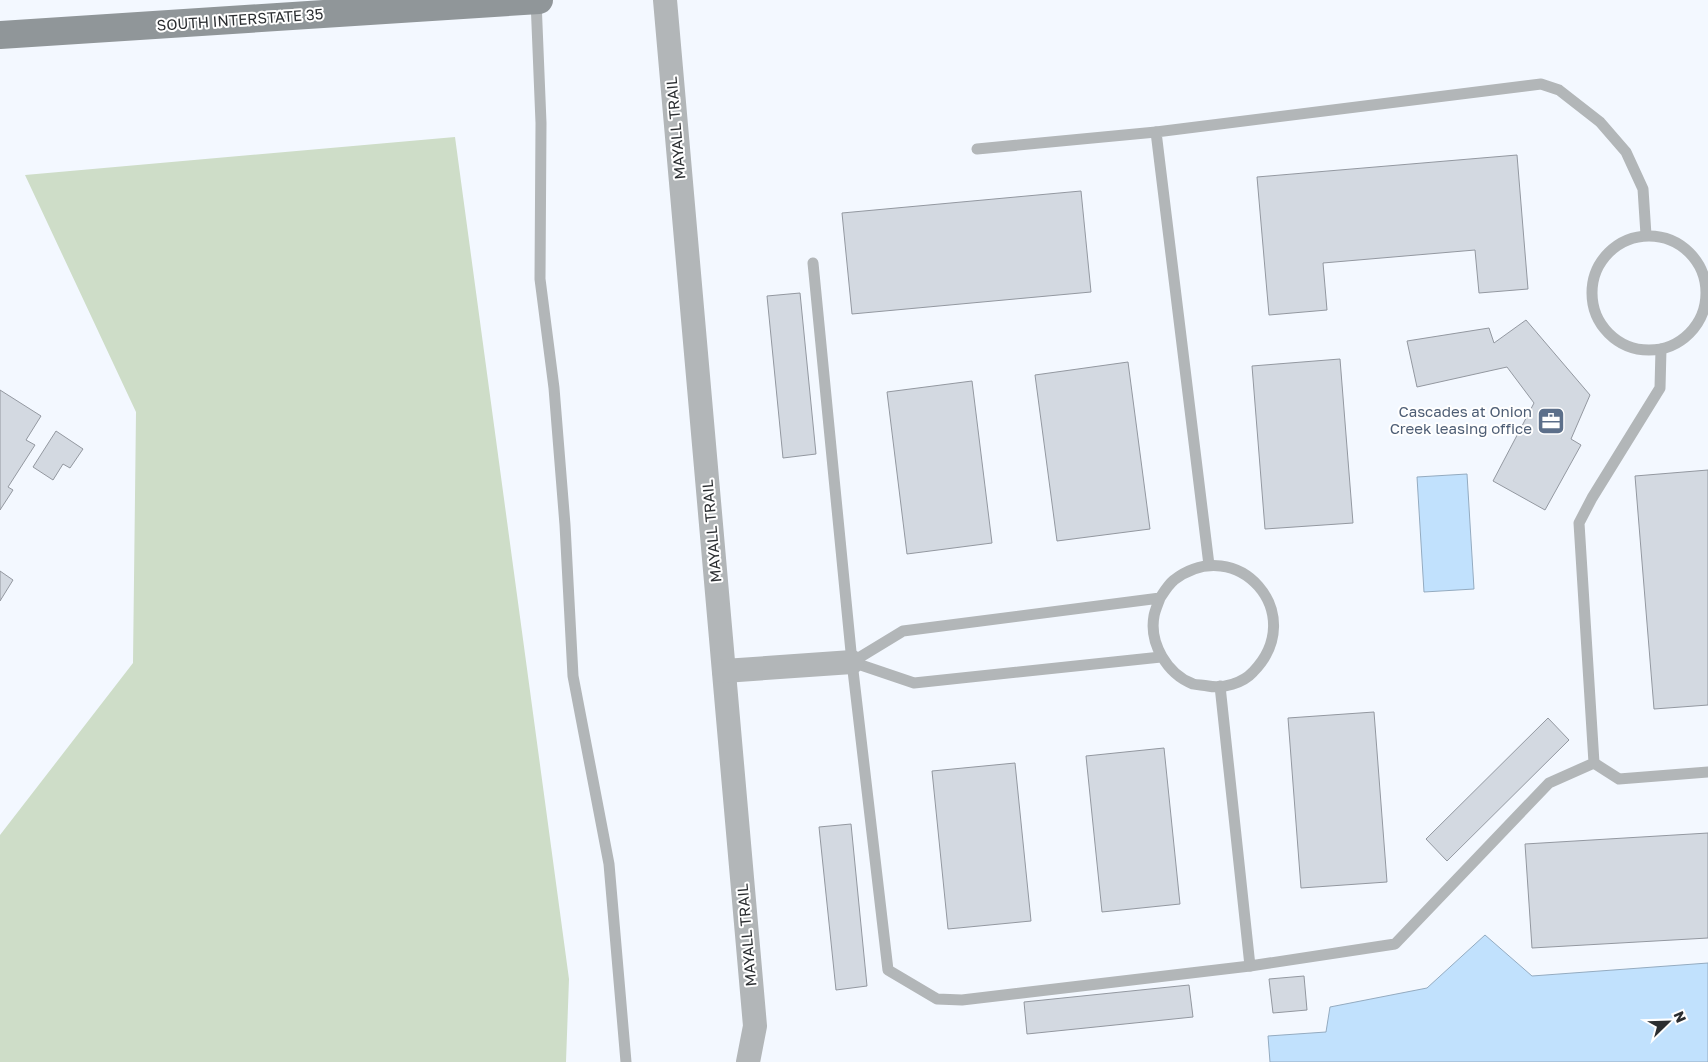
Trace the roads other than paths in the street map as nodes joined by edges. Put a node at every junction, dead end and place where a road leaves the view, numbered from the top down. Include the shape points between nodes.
1 (538, 0) edge
2 (665, 0) edge
3 (0, 35) edge
4 (1156, 132) junction
5 (977, 149) dead end
6 (1646, 235) junction
7 (812, 263) dead end
8 (1706, 274) edge
9 (1707, 294) edge
10 (1661, 349) junction
11 (1209, 565) junction
12 (1160, 598) junction
13 (1162, 657) junction
14 (852, 662) junction
15 (724, 671) junction
16 (1220, 686) junction
17 (1594, 763) junction
18 (1708, 772) edge
19 (1250, 966) junction
20 (626, 1062) edge
21 (748, 1062) edge

1 - 3 main road, SOUTH INTERSTATE 35
1 - 20 lane via 542,123 540,279 565,525 573,676 609,864
2 - 15 street, MAYALL TRAIL
4 - 5 lane
4 - 6 lane via 1541,84 1559,90 1600,122 1626,152 1643,189
4 - 11 lane
6 - 8 lane via 1665,237 1682,245
6 - 10 lane via 1628,239 1612,249 1600,263 1593,281 1592,300 1598,318 1609,333 1624,344 1642,349
7 - 14 lane
8 - 9 lane
9 - 10 lane via 1703,313 1694,329 1679,342
10 - 17 lane via 1660,388 1580,523
11 - 12 lane via 1189,570 1172,582
11 - 16 lane via 1228,567 1246,575 1261,588 1271,605 1275,624 1272,644 1264,662 1250,676 1232,685
12 - 13 lane via 1154,618 1154,638
12 - 14 lane via 903,631
13 - 14 lane via 914,683
13 - 16 lane via 1175,673 1193,684
14 - 15 street
14 - 19 lane via 888,970 938,999 962,1000
15 - 21 street, MAYALL TRAIL via 755,1026
16 - 19 lane
17 - 18 lane via 1619,779
17 - 19 lane via 1550,783 1395,944

